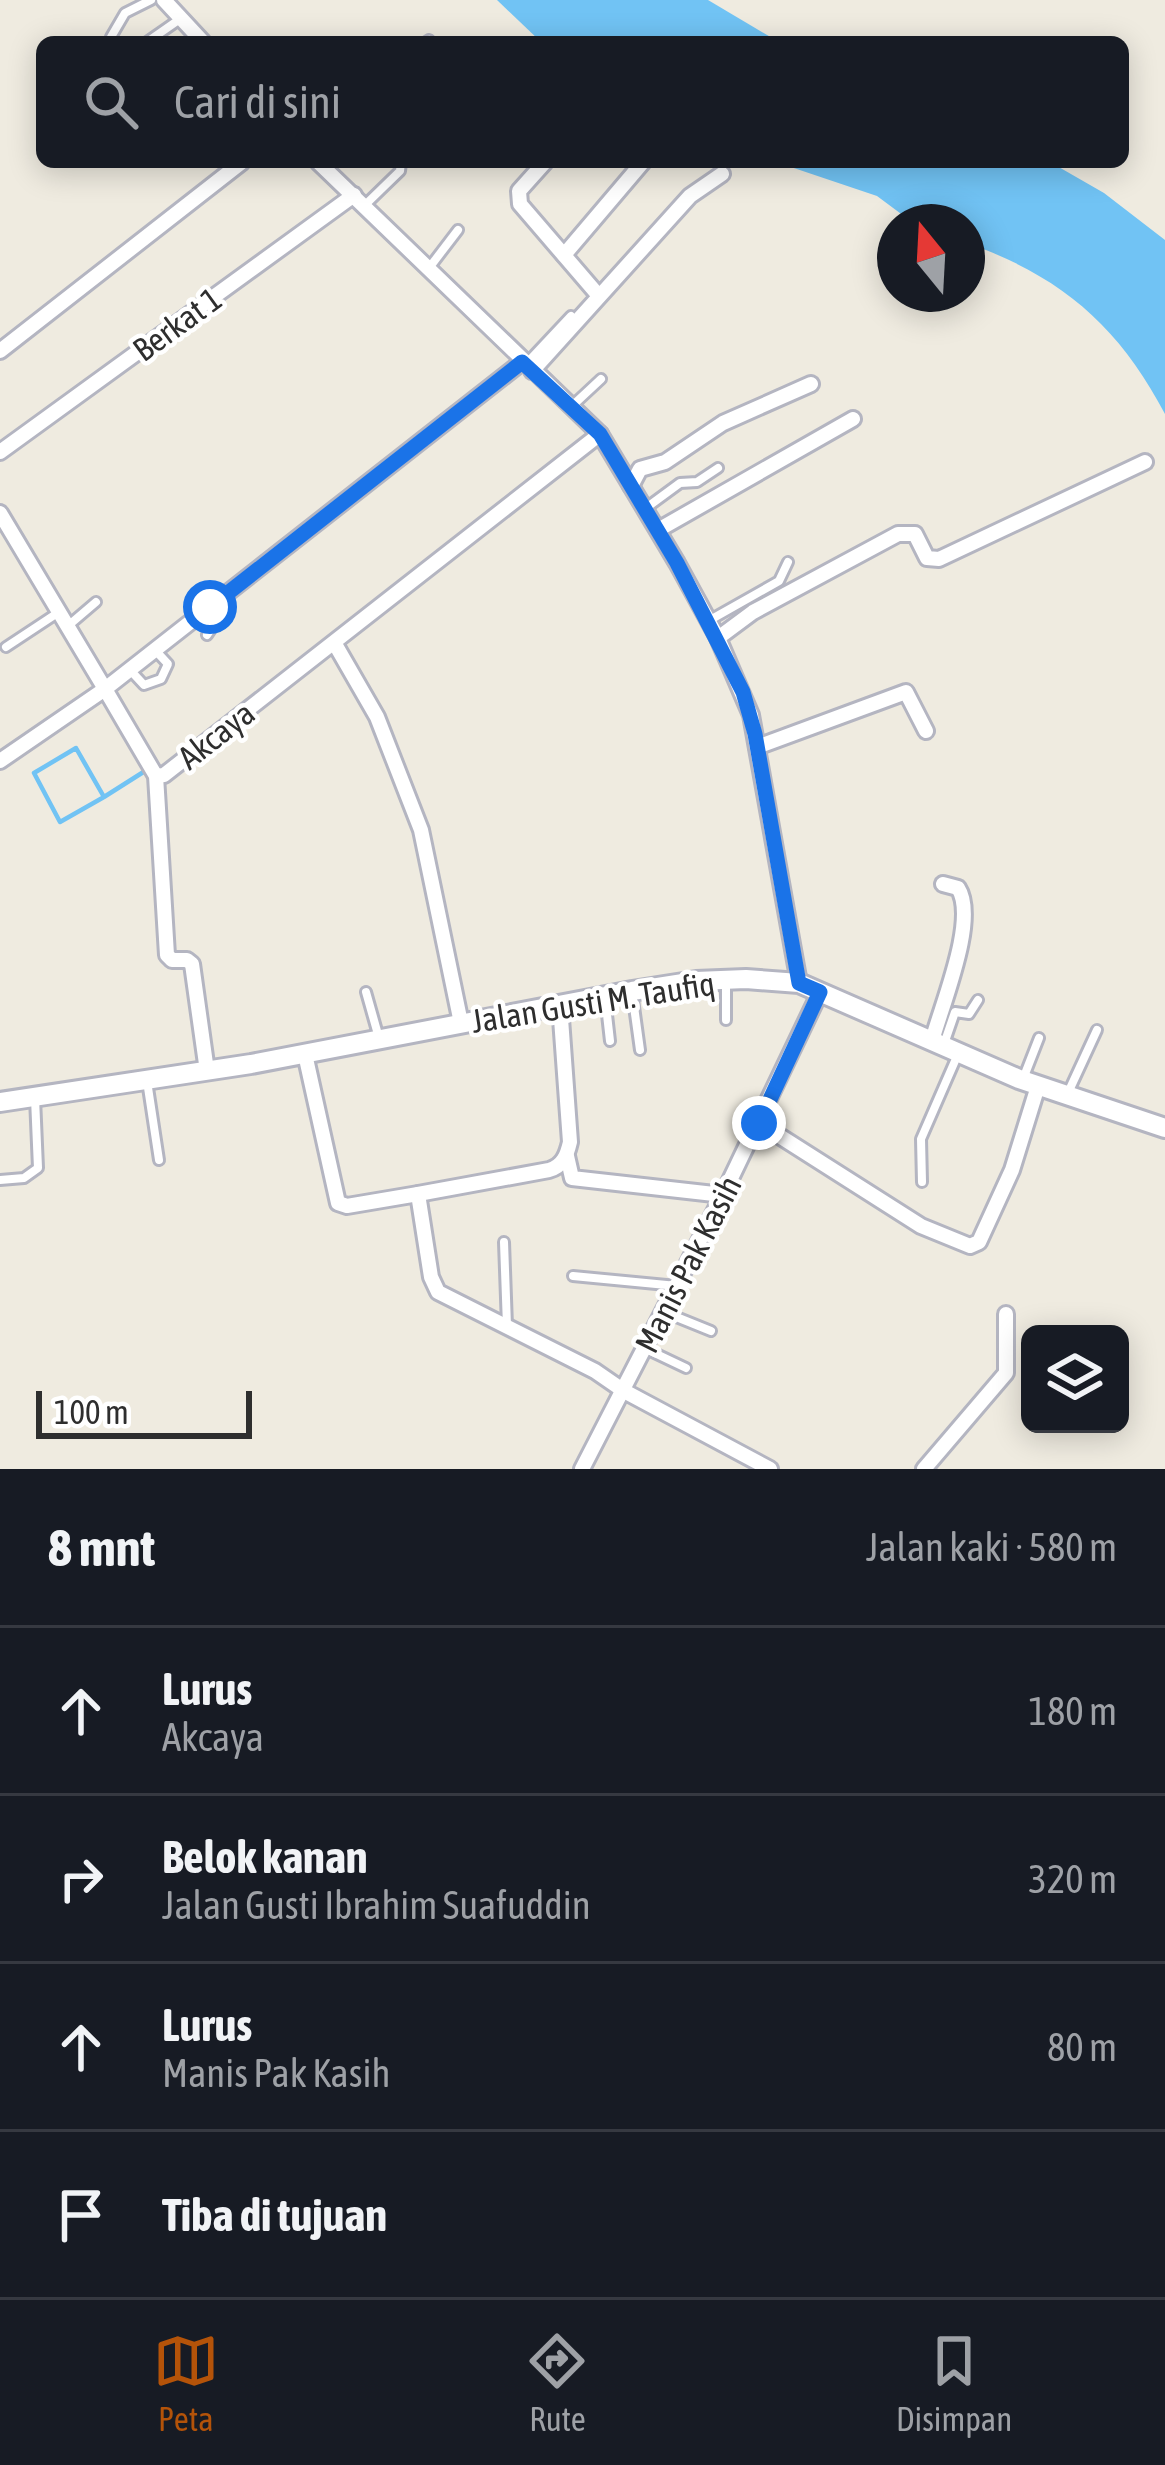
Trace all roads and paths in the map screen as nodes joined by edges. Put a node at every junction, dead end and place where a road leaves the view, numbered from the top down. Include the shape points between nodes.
1 (151, 0) edge
2 (164, 0) edge
3 (181, 18) junction
4 (112, 36) edge
5 (156, 36) edge
6 (198, 36) edge
7 (234, 168) edge
8 (324, 168) edge
9 (400, 168) edge
10 (540, 168) edge
11 (638, 168) edge
12 (722, 174) dead end
13 (359, 201) junction
14 (458, 230) dead end
15 (564, 255) junction
16 (428, 269) junction
17 (599, 296) junction
18 (571, 316) dead end
19 (0, 352) edge
20 (526, 366) junction
21 (601, 379) dead end
22 (811, 384) dead end
23 (571, 407) junction
24 (853, 419) dead end
25 (600, 434) junction
26 (0, 452) edge
27 (1145, 462) dead end
28 (718, 468) dead end
29 (631, 486) junction
30 (645, 509) junction
31 (0, 513) edge
32 (658, 530) junction
33 (788, 562) dead end
34 (96, 602) dead end
35 (210, 607) junction
36 (59, 612) junction
37 (708, 621) junction
38 (68, 626) junction
39 (207, 635) dead end
40 (718, 638) junction
41 (335, 644) junction
42 (6, 646) dead end
43 (155, 650) junction
44 (130, 670) junction
45 (105, 689) junction
46 (926, 731) dead end
47 (758, 747) junction
48 (0, 761) edge
49 (156, 776) junction
50 (943, 884) dead end
51 (726, 979) junction
52 (799, 983) junction
53 (632, 991) junction
54 (366, 992) dead end
55 (820, 992) junction
56 (604, 996) junction
57 (978, 1000) dead end
58 (560, 1005) junction
59 (726, 1020) dead end
60 (461, 1024) junction
61 (1096, 1030) dead end
62 (1039, 1038) dead end
63 (380, 1039) junction
64 (610, 1041) dead end
65 (945, 1046) junction
66 (640, 1050) dead end
67 (305, 1054) junction
68 (207, 1070) junction
69 (147, 1080) junction
70 (1030, 1083) junction
71 (1066, 1096) junction
72 (35, 1097) junction
73 (0, 1102) edge
74 (759, 1123) junction
75 (1165, 1128) edge
76 (566, 1156) junction
77 (159, 1160) dead end
78 (0, 1180) edge
79 (922, 1182) dead end
80 (418, 1194) junction
81 (723, 1195) junction
82 (504, 1242) dead end
83 (573, 1276) dead end
84 (677, 1286) junction
85 (664, 1312) junction
86 (1006, 1314) dead end
87 (507, 1327) junction
88 (711, 1331) dead end
89 (646, 1349) junction
90 (686, 1368) dead end
91 (624, 1391) junction
92 (582, 1469) edge
93 (770, 1469) edge
94 (924, 1469) edge

1 - 4 lane via 125,13
2 - 3 street
3 - 5 lane
3 - 6 street
7 - 19 street
8 - 13 street
9 - 13 lane
10 - 15 street via 518,200
11 - 15 street
12 - 17 street via 690,196
13 - 16 street
13 - 26 street, Berkat 1
14 - 16 lane
15 - 17 street
16 - 20 street
17 - 20 street
18 - 20 lane
20 - 23 street
20 - 35 street
21 - 23 lane
22 - 29 street via 640,469
23 - 25 street
24 - 32 street
25 - 29 street
25 - 41 street, Akcaya
27 - 40 street via 939,559 927,558 915,534 898,534
28 - 30 lane
29 - 30 street
30 - 32 street
31 - 36 street, Akcaya
32 - 37 street
33 - 37 lane via 778,580
34 - 38 lane
35 - 39 lane via 218,623
35 - 43 street
36 - 38 street, Akcaya
36 - 42 lane
37 - 40 street
38 - 45 street, Akcaya
40 - 47 street
41 - 49 street, Akcaya
41 - 60 street via 377,717 421,830
43 - 44 street
43 - 44 lane via 168,668 155,683 144,685
44 - 45 street
45 - 48 street
45 - 49 street, Akcaya
46 - 47 street via 906,692
47 - 52 street
49 - 68 street via 167,955 192,964
50 - 65 street via 958,887 966,904
51 - 52 main road, Jalan Gusti M. Taufiq
51 - 53 main road, Jalan Gusti M. Taufiq
51 - 59 lane
52 - 55 main road, Jalan Gusti M. Taufiq
53 - 56 main road, Jalan Gusti M. Taufiq
53 - 66 lane
54 - 63 lane
55 - 65 main road, Jalan Gusti M. Taufiq
55 - 74 street, Manis Pak Kasih
56 - 58 main road, Jalan Gusti M. Taufiq
56 - 64 lane
57 - 65 lane via 969,1014 956,1012
58 - 60 main road, Jalan Gusti M. Taufiq
58 - 76 street
60 - 63 main road, Jalan Gusti M. Taufiq
61 - 71 lane
62 - 70 lane
63 - 67 main road, Jalan Gusti M. Taufiq
65 - 70 main road, Jalan Gusti M. Taufiq
65 - 79 lane via 921,1139
67 - 68 main road, Jalan Gusti M. Taufiq
67 - 80 street via 338,1203
68 - 69 main road, Jalan Gusti M. Taufiq
69 - 72 main road, Jalan Gusti M. Taufiq
69 - 77 lane
70 - 71 main road, Jalan Gusti M. Taufiq
70 - 74 street via 1012,1170 970,1246 921,1226
71 - 75 main road, Jalan Gusti M. Taufiq
72 - 73 main road, Jalan Gusti M. Taufiq
72 - 78 lane via 38,1168
74 - 81 street, Manis Pak Kasih
76 - 80 street via 549,1170
76 - 81 street via 572,1178
80 - 87 street via 438,1292
81 - 84 street, Manis Pak Kasih
82 - 87 lane
83 - 84 lane
84 - 85 street, Manis Pak Kasih
85 - 88 lane
85 - 89 street, Manis Pak Kasih
86 - 94 street via 1006,1373
87 - 91 street
89 - 90 lane
89 - 91 street, Manis Pak Kasih
91 - 92 street, Manis Pak Kasih
91 - 93 street

